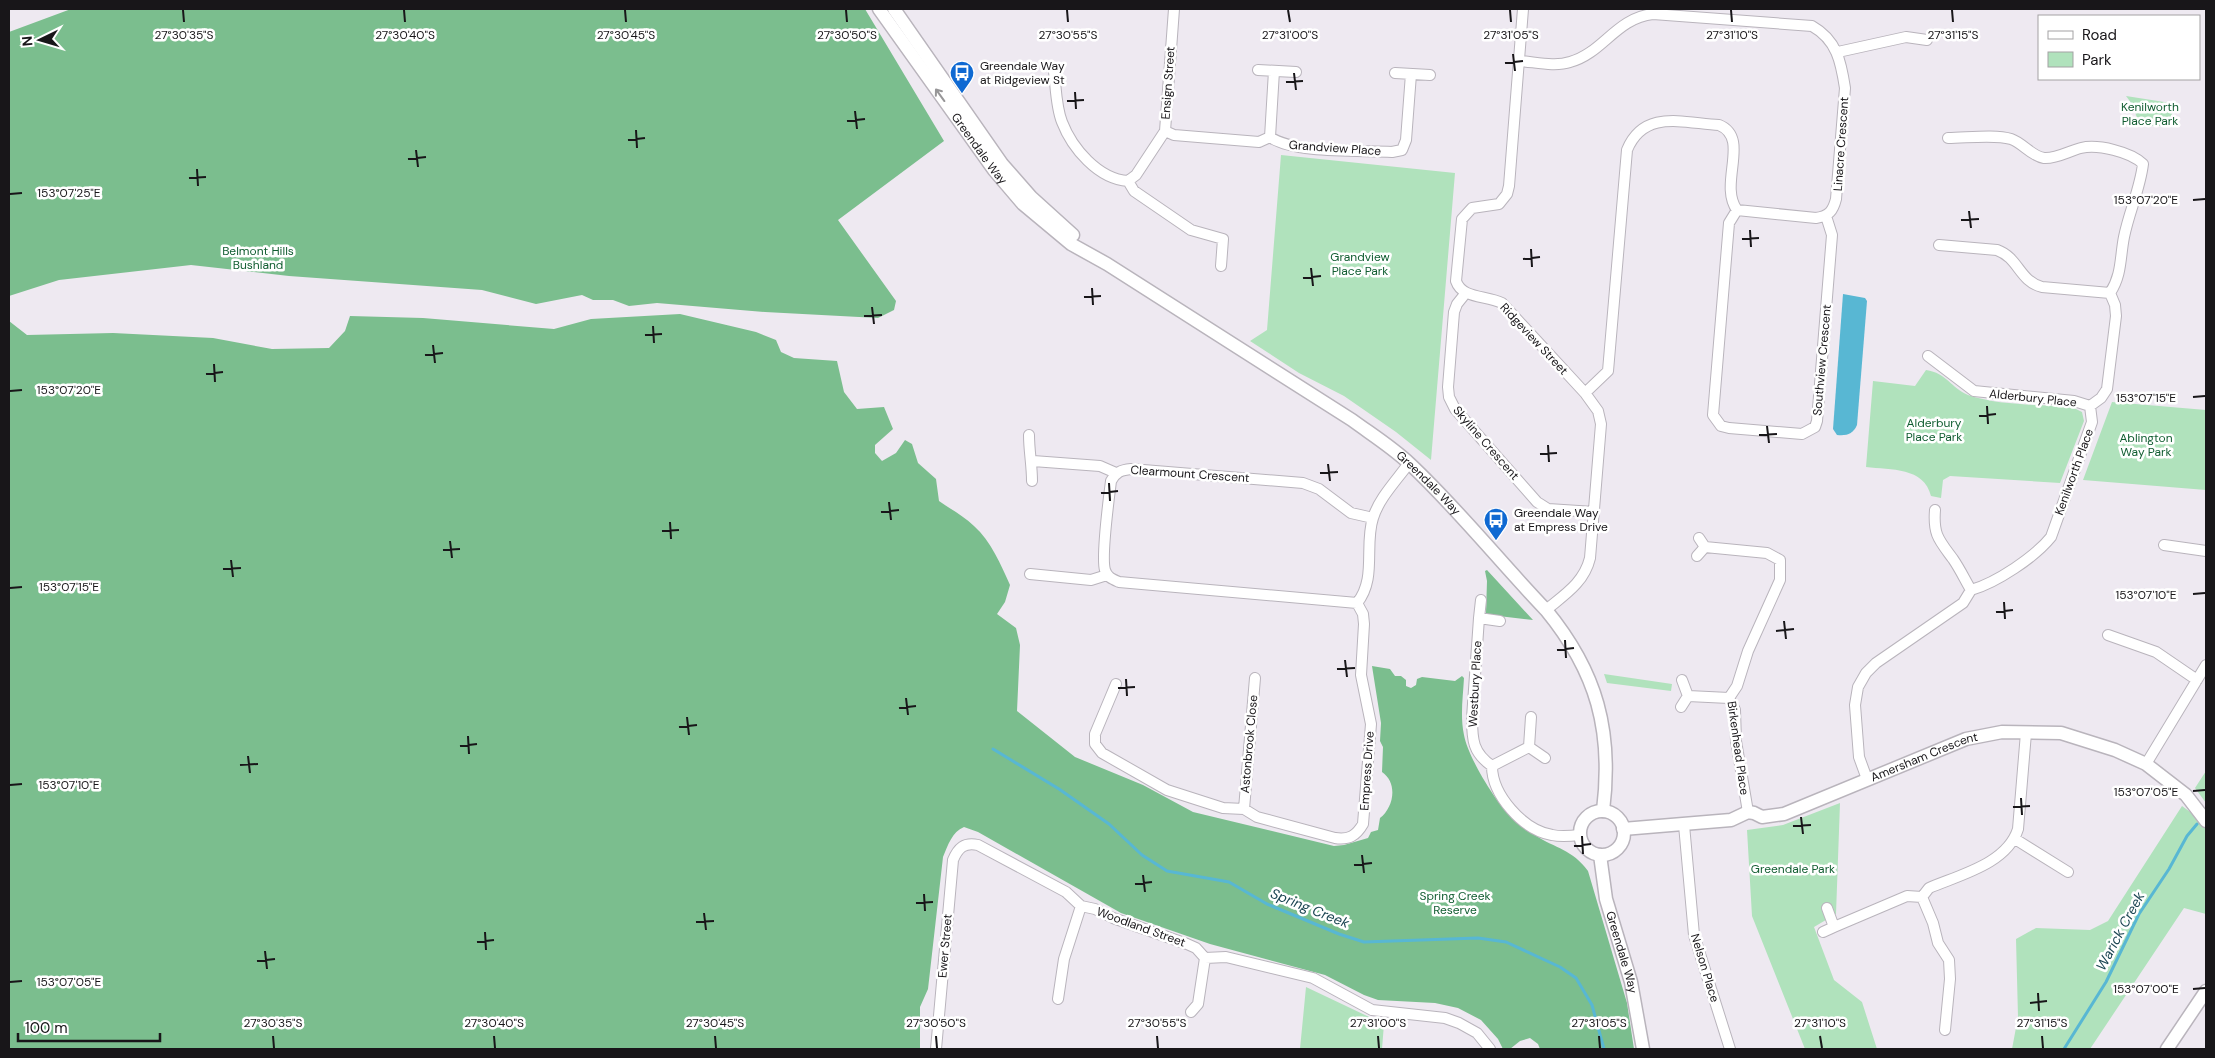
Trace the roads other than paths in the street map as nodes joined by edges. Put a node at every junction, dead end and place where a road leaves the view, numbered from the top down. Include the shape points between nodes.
1 (879, 9) edge
2 (894, 9) edge
3 (1174, 9) edge
4 (1523, 9) edge
5 (1927, 40) dead end
6 (1838, 52) junction
7 (1520, 61) junction
8 (1258, 70) dead end
9 (1274, 71) junction
10 (1054, 72) dead end
11 (1296, 72) dead end
12 (1396, 73) dead end
13 (1411, 74) junction
14 (1430, 75) dead end
15 (1165, 131) junction
16 (1270, 137) junction
17 (1948, 138) dead end
18 (1128, 181) junction
19 (1737, 210) junction
20 (1826, 216) junction
21 (1939, 245) dead end
22 (1107, 264) junction
23 (1222, 266) dead end
24 (2110, 293) junction
25 (1465, 294) junction
26 (1928, 356) dead end
27 (1585, 393) junction
28 (2090, 406) junction
29 (1029, 435) dead end
30 (1032, 461) junction
31 (1409, 463) junction
32 (1116, 473) junction
33 (1032, 481) dead end
34 (1935, 510) dead end
35 (1594, 512) junction
36 (1373, 518) junction
37 (1699, 538) dead end
38 (2164, 545) dead end
39 (1705, 547) junction
40 (2206, 551) edge
41 (1697, 556) dead end
42 (1030, 574) dead end
43 (1108, 575) junction
44 (1971, 590) junction
45 (1481, 600) dead end
46 (1357, 603) junction
47 (1546, 610) junction
48 (1479, 618) junction
49 (1500, 621) dead end
50 (2108, 635) dead end
51 (2206, 665) edge
52 (1255, 678) dead end
53 (1682, 680) dead end
54 (2197, 680) junction
55 (1116, 684) dead end
56 (1688, 696) junction
57 (1729, 698) junction
58 (1680, 707) dead end
59 (1531, 717) dead end
60 (2026, 733) junction
61 (1529, 747) junction
62 (1544, 758) dead end
63 (2146, 764) junction
64 (1492, 766) junction
65 (1867, 779) junction
66 (1244, 809) junction
67 (1603, 811) junction
68 (1748, 812) junction
69 (2206, 821) edge
70 (1684, 825) junction
71 (1623, 829) junction
72 (1580, 835) junction
73 (2015, 840) junction
74 (962, 846) joint
75 (1600, 855) junction
76 (2068, 872) dead end
77 (1922, 897) junction
78 (1081, 906) junction
79 (1827, 908) dead end
80 (1834, 927) junction
81 (1823, 932) dead end
82 (1205, 958) junction
83 (2206, 991) edge
84 (1058, 999) dead end
85 (1191, 1012) dead end
86 (1945, 1030) dead end
87 (936, 1049) edge
88 (1490, 1049) edge
89 (1643, 1049) edge
90 (1730, 1049) edge
91 (2167, 1049) edge

22 -> 1 street, Greendale Way via 1071,244 1023,204 994,170
2 - 22 street, Greendale Way via 1012,176
3 - 15 street, Ensign Street
4 - 7 street
5 - 6 street via 1906,36
6 - 7 street, Linacre Crescent via 1824,33 1812,26 1654,14 1625,23 1580,59 1563,64
6 - 20 street, Linacre Crescent via 1844,98 1836,199
7 - 25 street via 1507,194 1499,204 1472,208 1462,220 1456,281
8 - 9 street
9 - 11 street
9 - 16 street
10 - 18 street via 1061,121 1080,152 1111,178
12 - 13 street
13 - 14 street
13 - 16 street, Grandview Place via 1406,140 1402,150 1301,147 1279,143
15 - 16 street, Grandview Place via 1174,135 1258,142
15 - 18 street, Ensign Street via 1136,175
17 - 24 street via 2009,138 2043,158 2091,146 2136,157 2143,164 2141,178 2124,237 2119,277
18 - 23 street via 1134,191 1191,230 1223,239
19 - 20 street via 1816,218
19 - 20 street, Southview Crescent via 1729,223 1713,415 1721,426 1728,428 1802,434 1814,427 1817,421 1832,235
19 - 27 street via 1730,195 1734,146 1727,128 1660,121 1637,133 1627,150 1608,371
21 - 24 street via 2007,253 2031,284
22 - 31 street, Greendale Way via 1352,420
24 - 28 street via 2116,316 2106,389 2101,398
25 - 27 street, Ridgeview Street via 1502,303
25 - 35 street, Skyline Crescent via 1454,312 1448,387 1455,409 1537,502 1548,509
26 - 28 street, Alderbury Place via 1974,391 2074,401
27 - 35 street, Ridgeview Street via 1598,411 1601,424
28 - 44 street, Kenilworth Place via 2092,422 2051,537 1988,585
29 - 30 street
30 - 32 street via 1100,466
30 - 33 street
31 - 36 street via 1379,504
31 - 47 street, Greendale Way
32 - 36 street, Clearmount Crescent via 1131,469 1303,483 1319,489 1351,513
32 - 43 street, Clearmount Crescent via 1111,481 1104,562
34 - 44 street via 1934,526 1938,541
35 - 47 street, Ridgeview Street via 1587,571 1582,580
36 - 46 street via 1367,588
37 - 39 street
38 - 40 street
39 - 41 street
39 - 57 street, Birkenhead Place via 1768,553 1780,560 1780,580 1748,651 1737,686
42 - 43 street via 1090,580
43 - 46 street via 1119,582
44 - 65 street, Kenilworth Place via 1962,603 1876,663 1858,687 1855,705 1859,757
45 - 48 street, Westbury Place
46 - 66 street, Empress Drive via 1364,624 1360,675 1371,724 1364,824 1351,837 1335,838 1257,818
47 - 67 street, Greendale Way via 1580,658 1600,708 1607,760
48 - 49 street
48 - 64 street, Westbury Place via 1472,735 1481,758
50 - 54 street via 2156,652
51 - 54 street
52 - 66 street, Astonbrook Close
53 - 56 street
54 - 63 street
55 - 66 street, Empress Drive via 1095,734 1097,750 1168,790 1222,808
56 - 57 street
56 - 58 street
57 - 68 street, Birkenhead Place via 1734,710
59 - 61 street
60 - 63 street, Amersham Crescent via 2068,735
60 - 65 street, Amersham Crescent via 2002,732 1966,739
60 - 73 street
61 - 62 street
61 - 64 street
63 - 69 street, Amersham Crescent via 2186,795
64 - 72 street, Westbury Place via 1492,778 1498,794 1514,813 1545,833
65 - 68 street, Amersham Crescent via 1784,814 1762,817
67 - 71 street via 1616,817
67 - 72 street via 1584,820
68 - 70 street, Amersham Crescent via 1731,820
70 - 71 street, Amersham Crescent
70 - 90 street, Nelson Place via 1694,936
71 - 75 street via 1618,848 1607,855
72 - 75 street via 1589,851
73 - 76 street
73 - 77 street via 1991,861 1929,888
74 - 78 street, Woodland Street via 978,845 1066,892
74 - 87 street, Ewer Street via 953,860
75 - 89 street, Greendale Way via 1606,899 1631,982
77 - 80 street via 1907,896
77 - 86 street via 1938,943 1949,960
78 - 82 street, Woodland Street via 1196,948
78 - 84 street via 1064,959
79 - 80 street
80 - 81 street
82 - 85 street via 1198,1004
82 - 88 street via 1226,957 1313,978 1372,1010 1445,1018 1477,1033
83 - 91 street

